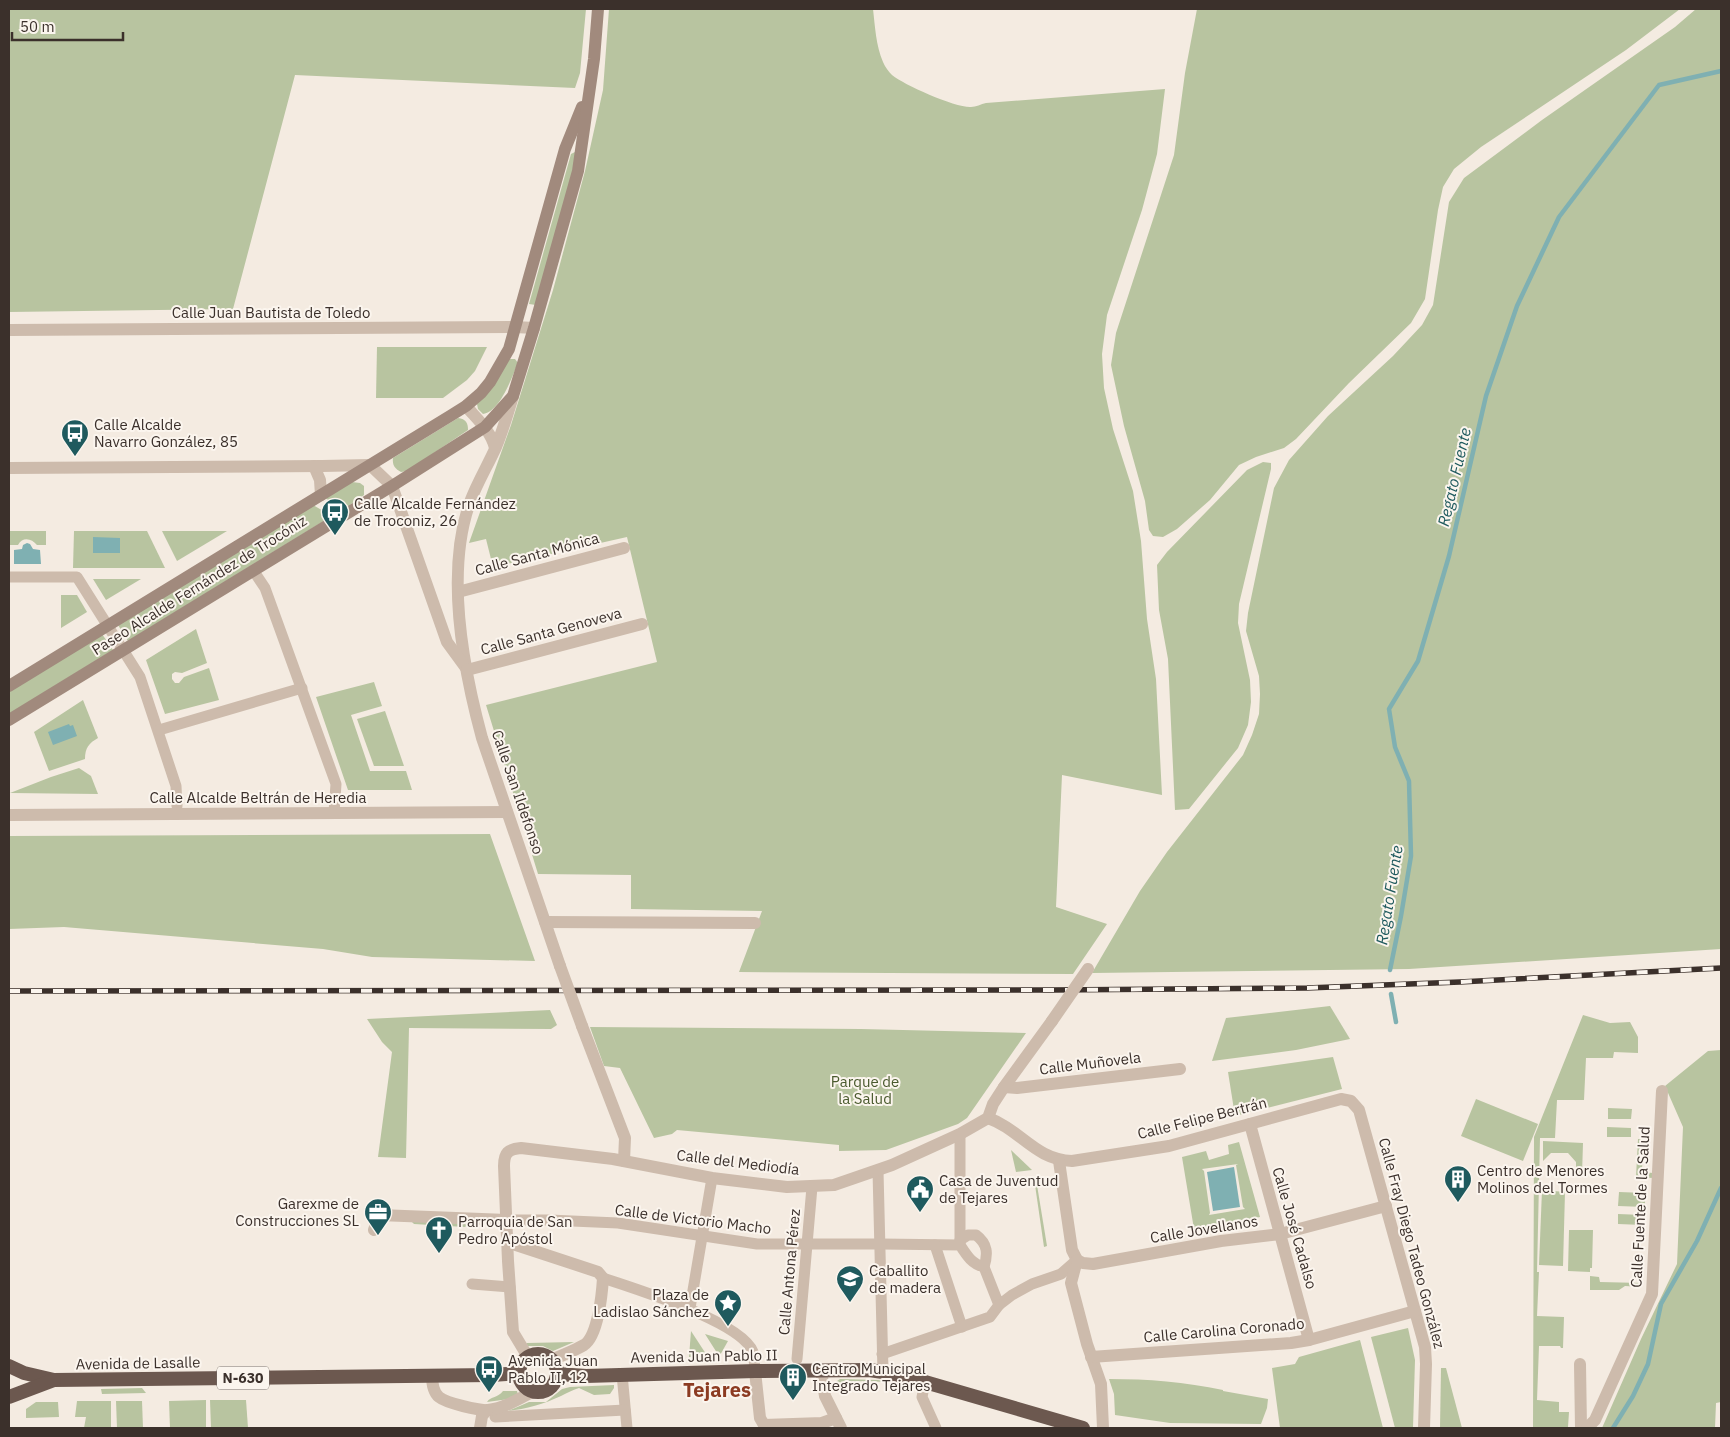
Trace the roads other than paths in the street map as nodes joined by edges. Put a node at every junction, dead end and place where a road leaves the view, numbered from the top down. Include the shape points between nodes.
1 (598, 9) edge
2 (589, 91) junction
3 (515, 327) junction
4 (534, 328) junction
5 (9, 330) edge
6 (512, 396) junction
7 (466, 406) junction
8 (485, 427) junction
9 (496, 448) junction
10 (370, 465) junction
11 (314, 466) junction
12 (9, 468) edge
13 (392, 486) junction
14 (321, 494) junction
15 (624, 548) dead end
16 (253, 570) junction
17 (9, 577) edge
18 (458, 592) junction
19 (642, 624) dead end
20 (108, 625) junction
21 (124, 650) junction
22 (467, 670) junction
23 (9, 686) edge
24 (302, 688) junction
25 (9, 720) edge
26 (159, 730) junction
27 (177, 806) dead end
28 (507, 812) junction
29 (334, 813) junction
30 (9, 815) edge
31 (545, 922) junction
32 (755, 923) dead end
33 (1088, 969) dead end
34 (1180, 1069) dead end
35 (1004, 1087) junction
36 (1662, 1091) dead end
37 (1352, 1100) joint
38 (988, 1118) junction
39 (1250, 1124) junction
40 (960, 1134) junction
41 (624, 1161) junction
42 (1059, 1161) junction
43 (878, 1171) junction
44 (712, 1178) junction
45 (812, 1187) junction
46 (1386, 1206) junction
47 (506, 1220) junction
48 (374, 1230) dead end
49 (1280, 1234) junction
50 (702, 1235) junction
51 (507, 1242) junction
52 (960, 1243) junction
53 (807, 1244) junction
54 (881, 1244) junction
55 (935, 1245) junction
56 (1077, 1260) junction
57 (984, 1267) junction
58 (603, 1278) junction
59 (472, 1284) dead end
60 (510, 1287) junction
61 (999, 1304) junction
62 (690, 1308) junction
63 (1415, 1312) junction
64 (962, 1326) junction
65 (1310, 1340) junction
66 (882, 1354) junction
67 (528, 1357) junction
68 (1091, 1357) junction
69 (797, 1359) dead end
70 (552, 1360) junction
71 (1580, 1364) dead end
72 (9, 1366) edge
73 (755, 1371) junction
74 (821, 1371) junction
75 (883, 1372) junction
76 (518, 1373) junction
77 (557, 1374) junction
78 (622, 1374) junction
79 (432, 1375) junction
80 (54, 1380) junction
81 (924, 1382) junction
82 (532, 1392) junction
83 (9, 1397) edge
84 (625, 1410) junction
85 (491, 1414) junction
86 (838, 1423) edge
87 (764, 1427) edge
88 (480, 1428) edge
89 (627, 1428) edge
90 (936, 1428) edge
91 (1083, 1428) edge
92 (1103, 1428) edge
93 (1424, 1428) edge
94 (1581, 1428) edge
95 (1587, 1428) edge

1 - 2 main road, Paseo Alcalde Fernández de Trocóniz
2 - 3 main road, Paseo Alcalde Fernández de Trocóniz via 565,149
2 - 4 main road, Paseo Alcalde Fernández de Trocóniz via 578,170
3 - 4 street, Calle Juan Bautista de Toledo
3 - 5 street, Calle Juan Bautista de Toledo
3 - 7 main road, Paseo Alcalde Fernández de Trocóniz via 502,364 481,393
4 - 6 main road, Paseo Alcalde Fernández de Trocóniz
6 - 8 main road, Paseo Alcalde Fernández de Trocóniz
6 - 9 street, Calle San Ildefonso
7 - 8 street
7 - 10 main road, Paseo Alcalde Fernández de Trocóniz
8 - 9 street
8 - 13 main road, Paseo Alcalde Fernández de Trocóniz
9 - 18 street, Calle San Ildefonso via 470,502 463,526
10 - 11 street
10 - 13 street, Calle San Ildefonso
10 - 14 main road, Paseo Alcalde Fernández de Trocóniz
11 - 12 street
11 - 14 street
13 - 16 main road, Paseo Alcalde Fernández de Trocóniz
13 - 22 street, Calle San Ildefonso via 447,642
14 - 20 main road, Paseo Alcalde Fernández de Trocóniz
15 - 18 street, Calle Santa Mónica
16 - 21 main road, Paseo Alcalde Fernández de Trocóniz
16 - 24 street via 265,588
17 - 20 street via 77,577
18 - 22 street, Calle San Ildefonso
19 - 22 street, Calle Santa Genoveva
20 - 21 street
20 - 23 main road, Paseo Alcalde Fernández de Trocóniz
21 - 25 main road, Paseo Alcalde Fernández de Trocóniz
21 - 26 street via 140,677
22 - 28 street, Calle San Ildefonso via 482,738
24 - 26 street
24 - 29 street via 336,784
26 - 27 street via 176,786
28 - 29 street, Calle Alcalde Beltrán de Heredia
28 - 31 street, Calle San Ildefonso
29 - 30 street, Calle Alcalde Beltrán de Heredia
31 - 32 street
31 - 41 street, Calle San Ildefonso, bridge via 625,1138
33 - 35 street, Calle Muñovela, bridge
34 - 35 street, Calle Muñovela
35 - 38 street, Calle Muñovela
36 - 95 street, Calle Fuente de la Salud via 1652,1294 1595,1420
37 - 39 street, Calle Felipe Bertrán via 1341,1099
37 - 46 street, Calle Fray Diego Tadeo González via 1359,1110
38 - 40 street
38 - 42 street
39 - 42 street, Calle Felipe Bertrán via 1169,1146
39 - 49 street, Calle José Cadalso
40 - 43 street, Calle del Mediodía
40 - 52 street
41 - 44 street, Calle del Mediodía
41 - 47 street, Calle del Mediodía via 513,1148 505,1154
42 - 56 street via 1072,1250
43 - 45 street, Calle del Mediodía via 834,1185
43 - 54 street
44 - 45 street, Calle del Mediodía
44 - 50 street
45 - 53 street, Calle Antona Pérez
46 - 49 street, Calle Jovellanos
46 - 63 street, Calle Fray Diego Tadeo González
47 - 48 street via 378,1215
47 - 50 street, Calle de Victorio Macho via 618,1223
47 - 51 street
49 - 56 street, Calle Jovellanos via 1093,1264
49 - 65 street, Calle José Cadalso
50 - 53 street, Calle de Victorio Macho via 757,1244
50 - 62 street
51 - 58 street via 598,1272
51 - 60 street
52 - 55 street, Calle de Victorio Macho
52 - 57 street via 967,1256 976,1265
52 - 57 street, Calle de Victorio Macho via 968,1235 976,1235 982,1240 987,1255
53 - 54 street, Calle de Victorio Macho
53 - 69 street, Calle Antona Pérez
54 - 55 street, Calle de Victorio Macho
54 - 66 street
55 - 64 street
56 - 61 street via 1061,1274 1032,1284
56 - 68 street via 1070,1284
57 - 61 street
58 - 62 street
58 - 70 street via 592,1336 584,1345
59 - 60 street
60 - 67 street via 513,1332
61 - 64 street via 990,1317
62 - 73 street via 742,1337 753,1351
63 - 65 street, Calle Carolina Coronado
63 - 93 street, Calle Fray Diego Tadeo González via 1425,1347
64 - 66 street
65 - 68 street, Calle Carolina Coronado
66 - 75 street
67 - 70 highway via 540,1354
67 - 76 highway
68 - 92 street via 1101,1384
70 - 77 highway
71 - 94 street
72 - 80 highway, Avenida de Lasalle / N-630
73 - 74 highway, Avenida Juan Pablo II
73 - 78 highway, Avenida Juan Pablo II
73 - 87 street via 760,1418
74 - 75 highway, Avenida Juan Pablo II
74 - 86 street via 825,1396
75 - 81 highway, Avenida Juan Pablo II
76 - 79 highway, N-630
76 - 82 highway via 522,1384
77 - 78 highway, Avenida Juan Pablo II
77 - 82 highway via 550,1388
78 - 84 street
79 - 80 highway, Avenida de Lasalle / N-630
79 - 85 street via 433,1388 439,1397
80 - 83 highway, Avenida de Lasalle / N-630
81 - 90 street via 922,1397
81 - 91 highway, Avenida Juan Pablo II
82 - 85 street
84 - 85 street
84 - 89 street
85 - 88 street via 482,1416
86 - 87 street

